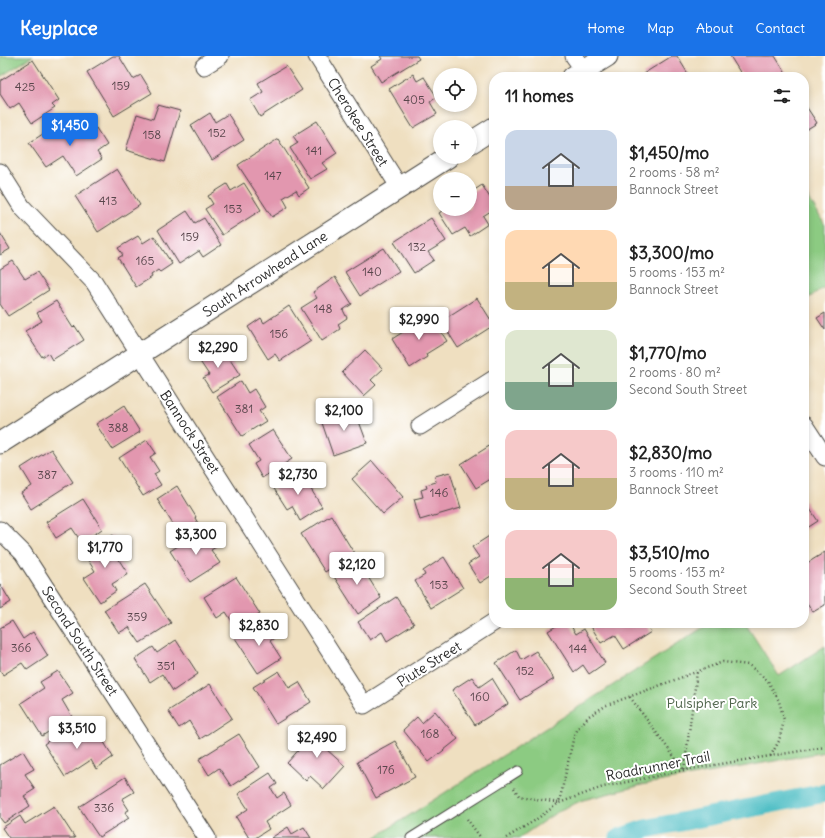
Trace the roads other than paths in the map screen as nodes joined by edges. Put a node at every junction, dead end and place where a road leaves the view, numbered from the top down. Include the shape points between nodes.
1 (220, 56) edge
2 (316, 56) edge
3 (607, 56) edge
4 (204, 66) dead end
5 (579, 70) edge
6 (489, 131) edge
7 (477, 139) edge
8 (437, 164) edge
9 (0, 172) edge
10 (400, 188) junction
11 (140, 354) junction
12 (489, 382) edge
13 (420, 426) dead end
14 (809, 433) edge
15 (0, 443) edge
16 (825, 458) edge
17 (0, 530) edge
18 (489, 625) edge
19 (364, 705) joint
20 (518, 771) dead end
21 (201, 837) edge
22 (411, 838) edge

1 - 4 street
2 - 10 street, Cherokee Street
3 - 5 street
6 - 7 street
8 - 10 street, South Arrowhead Lane
9 - 11 street, Bannock Street via 22,206 94,282
10 - 11 street, South Arrowhead Lane
11 - 15 street, South Arrowhead Lane
11 - 19 street, Bannock Street
12 - 13 street
14 - 16 street
17 - 21 street, Second South Street via 23,553
18 - 19 street, Piute Street
20 - 22 lane

